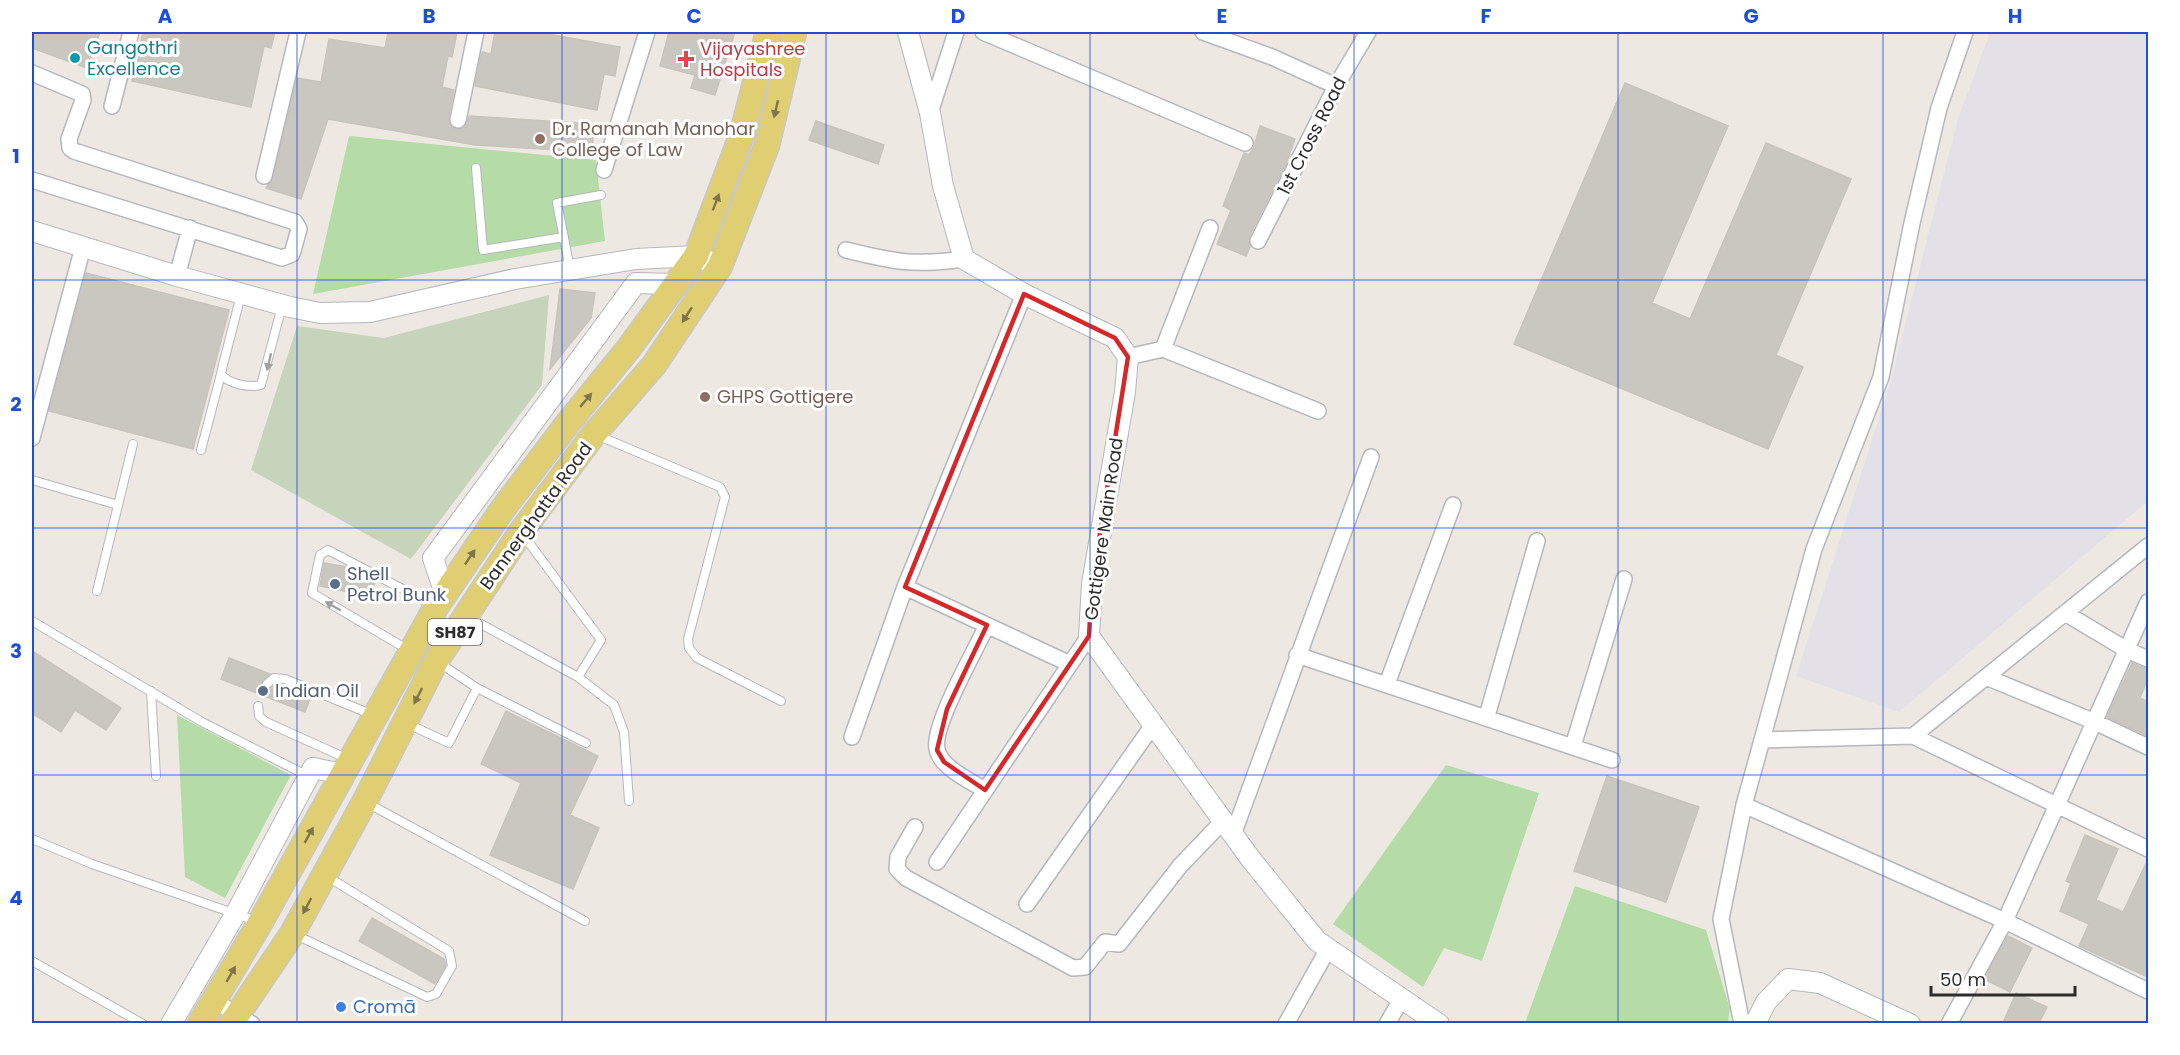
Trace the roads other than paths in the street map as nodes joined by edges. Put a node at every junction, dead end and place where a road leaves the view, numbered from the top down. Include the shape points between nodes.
1 (131, 32) edge
2 (298, 32) edge
3 (476, 32) edge
4 (647, 32) edge
5 (768, 32) edge
6 (794, 32) edge
7 (908, 32) edge
8 (956, 32) edge
9 (983, 32) edge
10 (1203, 32) edge
11 (1368, 32) edge
12 (1965, 32) edge
13 (32, 73) edge
14 (1336, 86) junction
15 (112, 106) dead end
16 (930, 114) junction
17 (458, 120) dead end
18 (1245, 142) dead end
19 (476, 168) dead end
20 (604, 170) dead end
21 (264, 176) dead end
22 (32, 180) edge
23 (601, 195) dead end
24 (190, 228) junction
25 (1210, 228) dead end
26 (32, 231) edge
27 (564, 237) junction
28 (1257, 241) dead end
29 (83, 247) junction
30 (846, 250) dead end
31 (696, 256) junction
32 (964, 259) junction
33 (720, 266) junction
34 (571, 270) junction
35 (177, 276) junction
36 (676, 284) junction
37 (241, 294) junction
38 (1024, 294) junction
39 (282, 305) junction
40 (1163, 349) junction
41 (1128, 357) junction
42 (221, 374) junction
43 (1318, 411) dead end
44 (594, 434) junction
45 (32, 438) edge
46 (133, 444) dead end
47 (201, 450) dead end
48 (1371, 457) dead end
49 (32, 480) edge
50 (118, 505) junction
51 (1453, 505) dead end
52 (521, 532) junction
53 (1538, 541) dead end
54 (2148, 546) edge
55 (1624, 579) dead end
56 (905, 587) junction
57 (97, 591) dead end
58 (441, 601) junction
59 (2148, 602) edge
60 (2065, 613) junction
61 (466, 616) junction
62 (32, 621) edge
63 (987, 625) junction
64 (1089, 636) junction
65 (2127, 650) junction
66 (411, 651) junction
67 (1297, 655) junction
68 (2148, 659) edge
69 (436, 661) junction
70 (1070, 664) junction
71 (578, 677) junction
72 (1986, 678) junction
73 (267, 684) dead end
74 (1387, 684) junction
75 (477, 688) junction
76 (151, 691) junction
77 (781, 701) dead end
78 (258, 706) dead end
79 (375, 716) junction
80 (1487, 716) junction
81 (405, 722) junction
82 (2095, 722) junction
83 (1154, 725) junction
84 (1913, 736) junction
85 (852, 737) dead end
86 (1762, 740) junction
87 (586, 744) dead end
88 (1573, 746) junction
89 (2148, 747) edge
90 (1612, 760) dead end
91 (347, 767) junction
92 (156, 776) dead end
93 (308, 776) junction
94 (985, 790) junction
95 (365, 801) junction
96 (629, 801) dead end
97 (1744, 805) junction
98 (2058, 805) junction
99 (915, 827) dead end
100 (1228, 828) junction
101 (32, 839) edge
102 (2148, 849) edge
103 (937, 862) dead end
104 (324, 874) junction
105 (1027, 904) dead end
106 (237, 913) junction
107 (585, 921) dead end
108 (2005, 921) junction
109 (260, 923) junction
110 (292, 934) junction
111 (1328, 949) junction
112 (32, 961) edge
113 (2148, 991) edge
114 (1402, 998) junction
115 (215, 1001) junction
116 (239, 1020) edge
117 (143, 1023) edge
118 (171, 1023) edge
119 (200, 1023) edge
120 (1286, 1023) edge
121 (1388, 1023) edge
122 (1439, 1023) edge
123 (1742, 1023) edge
124 (1755, 1023) edge
125 (1910, 1023) edge
126 (1950, 1023) edge

1 - 15 street
2 - 21 street
3 - 17 street
4 - 20 street
31 -> 5 main road via 742,134
6 -> 33 main road, Bannerghatta Road / SH87 via 767,145
7 - 16 street
8 - 16 street
9 - 18 street
10 - 14 street
11 - 14 street, 1st Cross Road
12 - 86 street via 1939,108 1881,377 1814,549
13 - 24 street via 82,94 69,139 74,151 295,222 299,229 292,254 286,258
14 - 28 street, 1st Cross Road
16 - 32 street
19 - 27 lane via 483,250
22 - 24 street
23 - 27 lane via 557,203
24 - 35 street
25 - 40 street
26 - 29 street
27 - 34 lane
29 - 35 street
29 - 45 street
30 - 32 street via 902,263
31 - 33 street
31 - 34 street via 636,259
31 - 36 main road
32 - 38 street
33 -> 44 main road, Bannerghatta Road / SH87 via 654,365
34 - 39 street via 370,312 320,313
35 - 37 street
58 -> 36 main road via 502,510
36 - 58 street via 636,283 433,558
37 - 39 street
37 - 42 lane
38 - 41 street via 1115,338
38 - 56 street
39 -> 42 lane via 261,385 252,387 224,379
40 - 41 street
40 - 43 street
41 - 64 street, Gottigere Main Road via 1092,584
42 - 47 lane
44 - 52 main road, Bannerghatta Road / SH87
44 - 77 lane via 720,488 724,505 687,639 689,648 698,658
46 - 50 lane
48 - 67 street
49 - 50 lane
50 - 57 lane
51 - 74 street
52 - 61 main road, Bannerghatta Road / SH87
52 - 71 lane via 602,640
53 - 80 street
54 - 60 street
55 - 88 street
56 - 63 street
56 - 85 street
58 - 66 main road
66 -> 58 lane via 312,593 320,555 328,550
59 - 65 street
60 - 65 street
60 - 72 street
61 - 69 main road, Bannerghatta Road / SH87
61 - 71 lane
62 - 76 lane
63 - 70 street
63 - 94 street via 937,735 937,750 944,762
64 - 70 street
64 - 83 street, Gottigere Main Road
65 - 68 street
65 - 82 street
66 - 79 main road
67 - 74 street
67 - 100 street
69 - 75 lane
69 -> 81 main road, Bannerghatta Road / SH87
70 - 94 street
71 - 96 lane via 614,705 624,732
72 - 82 street
72 - 84 street
73 - 79 lane via 274,678 285,679
74 - 80 street
75 - 81 lane via 449,743
75 - 87 lane
76 - 92 lane
76 - 93 lane
78 - 91 lane via 259,716 266,722
79 - 91 main road
80 - 88 street
81 - 95 main road, Bannerghatta Road / SH87
82 - 89 street
82 - 98 street
83 - 100 street, Gottigere Main Road
83 - 105 street
84 - 86 street
84 - 98 street
86 - 97 street
88 - 90 street
91 - 93 street via 313,768
109 -> 91 main road
93 - 106 street
94 - 103 street
95 - 104 main road, Bannerghatta Road / SH87
95 - 107 lane
97 - 108 street
97 - 123 street via 1720,919
98 - 102 street
98 - 108 street
99 - 100 street via 897,857 897,869 906,878 1073,968 1085,967 1105,942 1119,944 1180,866
100 - 111 street, Gottigere Main Road via 1317,941
101 - 106 lane via 92,864
104 -> 110 main road, Bannerghatta Road / SH87
104 - 110 lane via 449,951 452,966 436,994 427,998
106 - 109 lane
106 - 118 street
108 - 113 street
108 - 126 street
115 -> 109 main road
110 - 116 main road, Bannerghatta Road / SH87
111 - 114 street, Gottigere Main Road
111 - 120 street
112 - 117 lane
114 - 121 street
114 - 122 street, Gottigere Main Road
115 - 116 street
115 - 119 main road
124 - 125 street via 1766,1002 1788,979 1820,983

